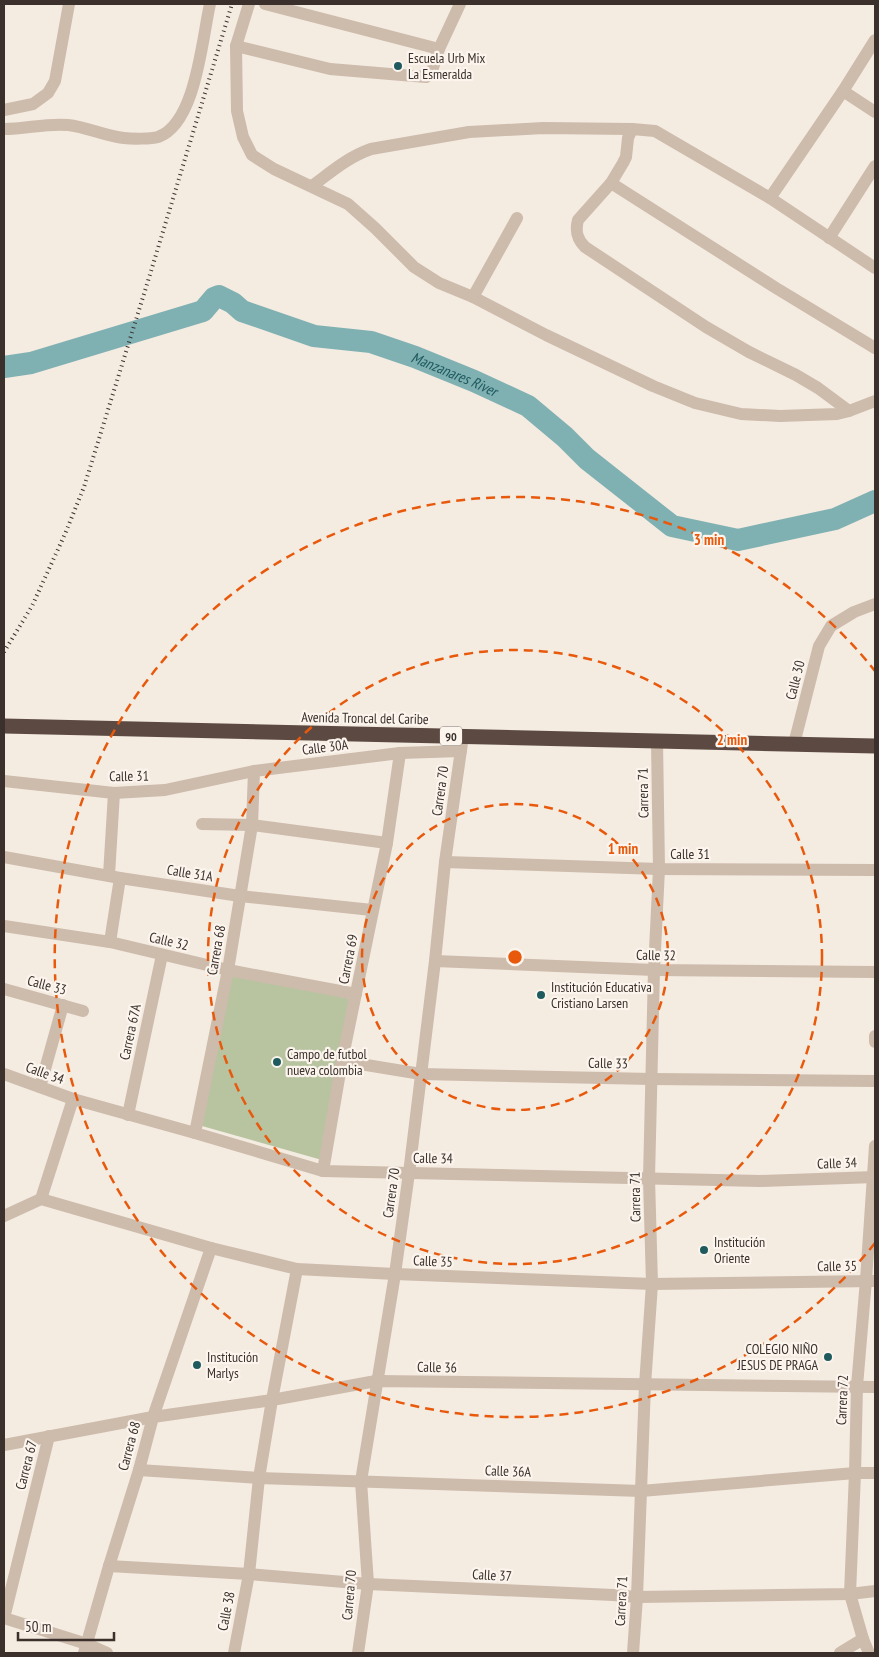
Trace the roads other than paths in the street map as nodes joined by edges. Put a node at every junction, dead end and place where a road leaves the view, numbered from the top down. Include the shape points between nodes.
1 (69, 4) edge
2 (210, 4) edge
3 (249, 4) edge
4 (265, 4) edge
5 (460, 4) edge
6 (875, 40) edge
7 (236, 46) junction
8 (439, 49) junction
9 (843, 91) junction
10 (4, 110) edge
11 (875, 112) edge
12 (4, 129) edge
13 (632, 129) junction
14 (875, 166) edge
15 (611, 183) junction
16 (312, 186) junction
17 (770, 198) junction
18 (517, 218) dead end
19 (830, 238) junction
20 (875, 268) edge
21 (473, 297) junction
22 (875, 348) edge
23 (875, 401) edge
24 (849, 411) junction
25 (875, 604) edge
26 (4, 726) edge
27 (657, 741) junction
28 (462, 744) junction
29 (794, 744) junction
30 (875, 746) edge
31 (400, 753) junction
32 (254, 771) junction
33 (4, 781) edge
34 (114, 793) junction
35 (202, 824) dead end
36 (252, 825) junction
37 (387, 843) junction
38 (4, 857) edge
39 (445, 862) junction
40 (659, 869) junction
41 (875, 870) edge
42 (115, 876) junction
43 (240, 896) junction
44 (372, 910) junction
45 (4, 926) edge
46 (110, 942) junction
47 (162, 955) junction
48 (436, 962) junction
49 (228, 970) junction
50 (654, 970) junction
51 (875, 972) edge
52 (4, 989) edge
53 (356, 994) junction
54 (63, 1005) junction
55 (83, 1011) dead end
56 (875, 1036) edge
57 (875, 1042) edge
58 (342, 1061) junction
59 (4, 1074) edge
60 (421, 1074) junction
61 (652, 1079) junction
62 (875, 1081) edge
63 (40, 1087) junction
64 (73, 1099) junction
65 (128, 1115) junction
66 (196, 1133) junction
67 (875, 1146) edge
68 (322, 1171) junction
69 (409, 1173) junction
70 (875, 1177) edge
71 (649, 1178) junction
72 (41, 1198) junction
73 (4, 1216) edge
74 (211, 1248) junction
75 (298, 1269) junction
76 (395, 1274) junction
77 (871, 1281) edge
78 (652, 1284) junction
79 (376, 1381) junction
80 (645, 1384) junction
81 (857, 1386) junction
82 (875, 1387) edge
83 (272, 1400) junction
84 (153, 1417) junction
85 (49, 1436) junction
86 (4, 1445) edge
87 (139, 1470) junction
88 (855, 1473) junction
89 (875, 1473) edge
90 (259, 1478) junction
91 (360, 1481) junction
92 (641, 1491) junction
93 (109, 1566) junction
94 (249, 1574) junction
95 (368, 1584) junction
96 (875, 1591) edge
97 (850, 1594) junction
98 (637, 1597) junction
99 (4, 1618) edge
100 (862, 1639) junction
101 (86, 1649) edge
102 (107, 1653) edge
103 (234, 1653) edge
104 (358, 1653) edge
105 (632, 1653) edge
106 (840, 1653) edge
107 (869, 1653) edge

1 - 10 street via 55,81 48,93 33,104
2 - 12 street via 198,68 187,105 173,128 157,137 126,138 70,125 45,124
3 - 7 street
4 - 8 street
5 - 8 street
6 - 9 street
7 - 8 street via 330,69 426,76 431,74
7 - 16 street via 237,111 243,137 252,154 274,169
9 - 11 street
9 - 17 street
13 - 15 street via 626,157
13 - 16 street via 543,128 469,132 381,147 357,154
13 - 17 street via 655,131
14 - 19 street
15 - 22 street
15 - 24 street via 578,220 578,239 585,247 706,326 818,388
16 - 21 street via 348,204 414,266 439,283
17 - 19 street
18 - 21 street
19 - 20 street
21 - 24 street via 546,335 694,403 741,414 780,416
23 - 24 street
25 - 29 street, Calle 30 via 831,626 819,646
26 - 28 highway, Avenida Troncal del Caribe / 90
27 - 28 highway, Avenida Troncal del Caribe / 90
27 - 29 highway, Avenida Troncal del Caribe / 90
27 - 40 street, Carrera 71
28 - 31 street, Calle 30A
28 - 39 street, Carrera 70
29 - 30 highway, Avenida Troncal del Caribe / 90
31 - 32 street, Calle 30A
31 - 37 street, Carrera 69
32 - 34 street, Calle 31 via 165,790
32 - 36 street, Carrera 68
33 - 34 street, Calle 31
34 - 42 street
35 - 36 street
36 - 37 street
36 - 43 street, Carrera 68
37 - 44 street, Carrera 69
38 - 42 street, Calle 31A
39 - 40 street, Calle 31
39 - 48 street, Carrera 70
40 - 41 street, Calle 31
40 - 50 street, Carrera 71
42 - 43 street, Calle 31A
42 - 46 street
43 - 44 street, Calle 31A
43 - 49 street, Carrera 68
44 - 53 street, Carrera 69
45 - 46 street, Calle 32
46 - 47 street, Calle 32
47 - 49 street, Calle 32
47 - 65 street, Carrera 67A
48 - 50 street, Calle 32
48 - 60 street, Carrera 70
49 - 53 street, Calle 32
49 - 66 street, Carrera 68
50 - 51 street, Calle 32
50 - 61 street, Carrera 71
52 - 54 street, Calle 33
53 - 58 street, Carrera 69
54 - 55 street, Calle 33
54 - 63 street
56 - 57 street
58 - 60 street, Calle 33
58 - 68 street, Carrera 69
59 - 63 street, Calle 34
60 - 61 street, Calle 33
60 - 69 street, Carrera 70
61 - 62 street, Calle 33
61 - 71 street, Carrera 71
63 - 64 street, Calle 34
64 - 65 street, Calle 34
64 - 72 street
65 - 66 street, Calle 34
66 - 68 street, Calle 34
67 - 70 street, Carrera 72
68 - 69 street, Calle 34
69 - 71 street, Calle 34
69 - 76 street, Carrera 70
70 - 71 street, Calle 34 via 760,1181
70 - 77 street, Carrera 72
71 - 78 street, Carrera 71
72 - 73 street
72 - 74 street, Calle 35
74 - 75 street, Calle 35
74 - 84 street, Carrera 68
75 - 76 street, Calle 35
75 - 83 street, Calle 38
76 - 78 street, Calle 35
76 - 79 street, Carrera 70
77 - 78 street, Calle 35
77 - 81 street, Carrera 72
78 - 80 street, Carrera 71
79 - 80 street, Calle 36
79 - 83 street, Calle 36
79 - 91 street, Carrera 70
80 - 81 street, Calle 36
80 - 92 street, Carrera 71
81 - 82 street, Calle 36
81 - 88 street, Carrera 72
83 - 84 street, Calle 36
83 - 90 street, Calle 38
84 - 85 street, Calle 36
84 - 87 street, Carrera 68
85 - 86 street, Calle 36
85 - 99 street, Carrera 67
87 - 90 street, Calle 36A
87 - 93 street, Carrera 68
88 - 89 street, Calle 36A
88 - 92 street, Calle 36A
88 - 97 street, Carrera 72
90 - 91 street, Calle 36A
90 - 94 street, Calle 38
91 - 92 street, Calle 36A
91 - 95 street, Carrera 70
92 - 98 street, Carrera 71
93 - 94 street, Calle 37
93 - 101 street, Carrera 68
94 - 95 street, Calle 37
94 - 103 street, Calle 38
95 - 98 street, Calle 37
95 - 104 street, Carrera 70
96 - 97 street, Calle 37
97 - 98 street, Calle 37
97 - 100 street, Carrera 72
98 - 105 street, Carrera 71
99 - 101 street
100 - 106 street
100 - 107 street, Carrera 72
101 - 102 street

